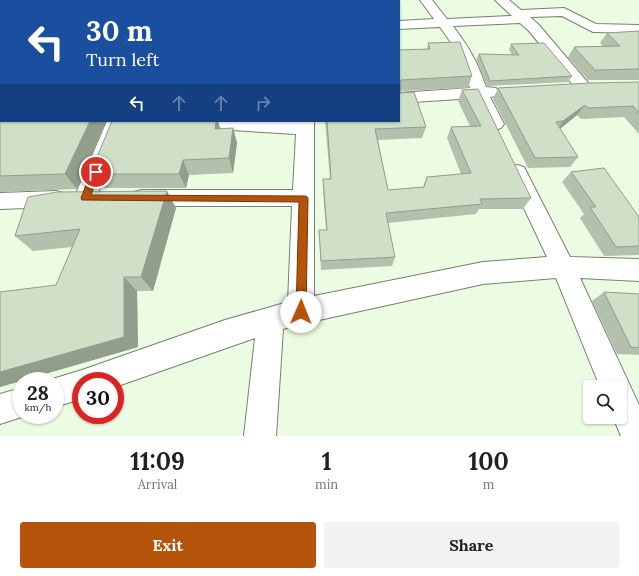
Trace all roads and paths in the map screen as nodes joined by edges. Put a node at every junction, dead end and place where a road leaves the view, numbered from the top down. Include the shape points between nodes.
1 (426, 0) edge
2 (501, 0) edge
3 (521, 17) junction
4 (444, 23) junction
5 (400, 25) edge
6 (639, 29) edge
7 (583, 87) edge
8 (504, 92) edge
9 (480, 93) junction
10 (400, 98) edge
11 (116, 122) edge
12 (230, 122) edge
13 (305, 125) edge
14 (85, 198) junction
15 (303, 198) junction
16 (0, 201) edge
17 (563, 267) junction
18 (639, 270) edge
19 (301, 312) junction
20 (270, 321) junction
21 (117, 372) edge
22 (613, 380) edge
23 (627, 398) edge
24 (639, 398) edge
25 (12, 406) edge
26 (0, 409) edge
27 (627, 414) edge
28 (260, 436) edge
29 (637, 436) edge

1 - 4 street
2 - 3 street
3 - 4 street
3 - 6 street via 564,12 592,28
3 - 7 street via 534,28
4 - 5 street
4 - 9 street via 463,49
8 - 9 street
9 - 10 street
9 - 17 street
11 - 14 street
12 - 13 street
13 - 15 street
14 - 15 street
14 - 16 street
15 - 19 street
17 - 18 street
17 - 19 street via 483,273
17 - 22 street
19 - 20 street
20 - 21 street
20 - 28 street
23 - 24 street
25 - 26 street
27 - 29 street

